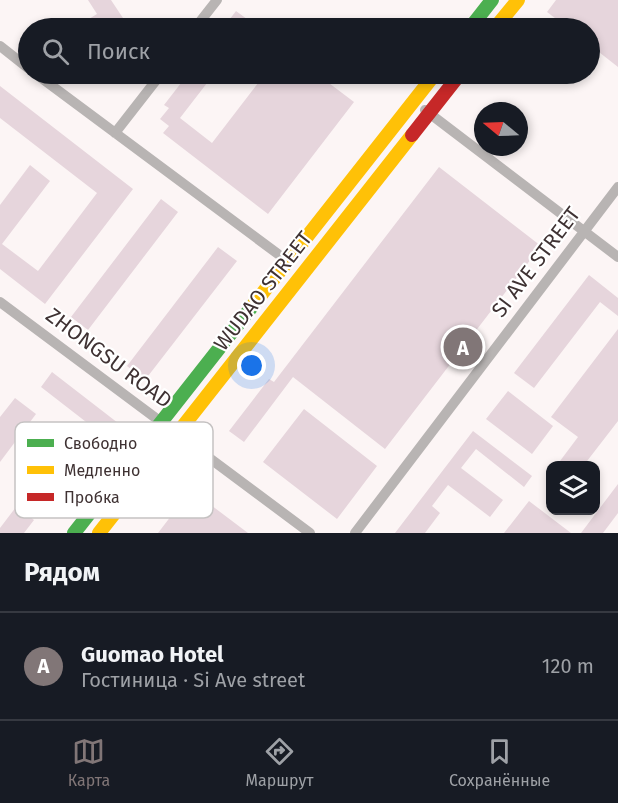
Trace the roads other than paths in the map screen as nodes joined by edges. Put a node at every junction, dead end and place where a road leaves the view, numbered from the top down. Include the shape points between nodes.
1 (217, 0) edge
2 (492, 0) edge
3 (518, 0) edge
4 (203, 18) edge
5 (478, 18) edge
6 (503, 18) edge
7 (0, 46) edge
8 (18, 60) edge
9 (49, 84) edge
10 (153, 84) edge
11 (427, 84) edge
12 (452, 84) edge
13 (414, 100) junction
14 (429, 113) junction
15 (115, 133) junction
16 (618, 187) edge
17 (584, 231) junction
18 (278, 254) dead end
19 (618, 257) edge
20 (0, 302) edge
21 (162, 422) joint
22 (187, 422) edge
23 (213, 460) edge
24 (86, 518) edge
25 (111, 518) edge
26 (74, 533) edge
27 (99, 533) edge
28 (310, 533) edge
29 (355, 533) edge

1 - 4 street
2 - 5 highway
3 - 6 highway
7 - 8 street
9 - 15 street
10 - 15 street
11 - 13 highway, WUDAO STREET
12 - 14 highway, WUDAO STREET
13 - 14 street
13 - 21 highway, WUDAO STREET
14 - 17 street
14 - 22 highway, WUDAO STREET
15 - 18 street
16 - 17 street, SI AVE STREET
17 - 19 street
17 - 29 street, SI AVE STREET
20 - 21 street, ZHONGSU ROAD
23 - 28 street, ZHONGSU ROAD
24 - 26 highway, WUDAO STREET
25 - 27 highway, WUDAO STREET

